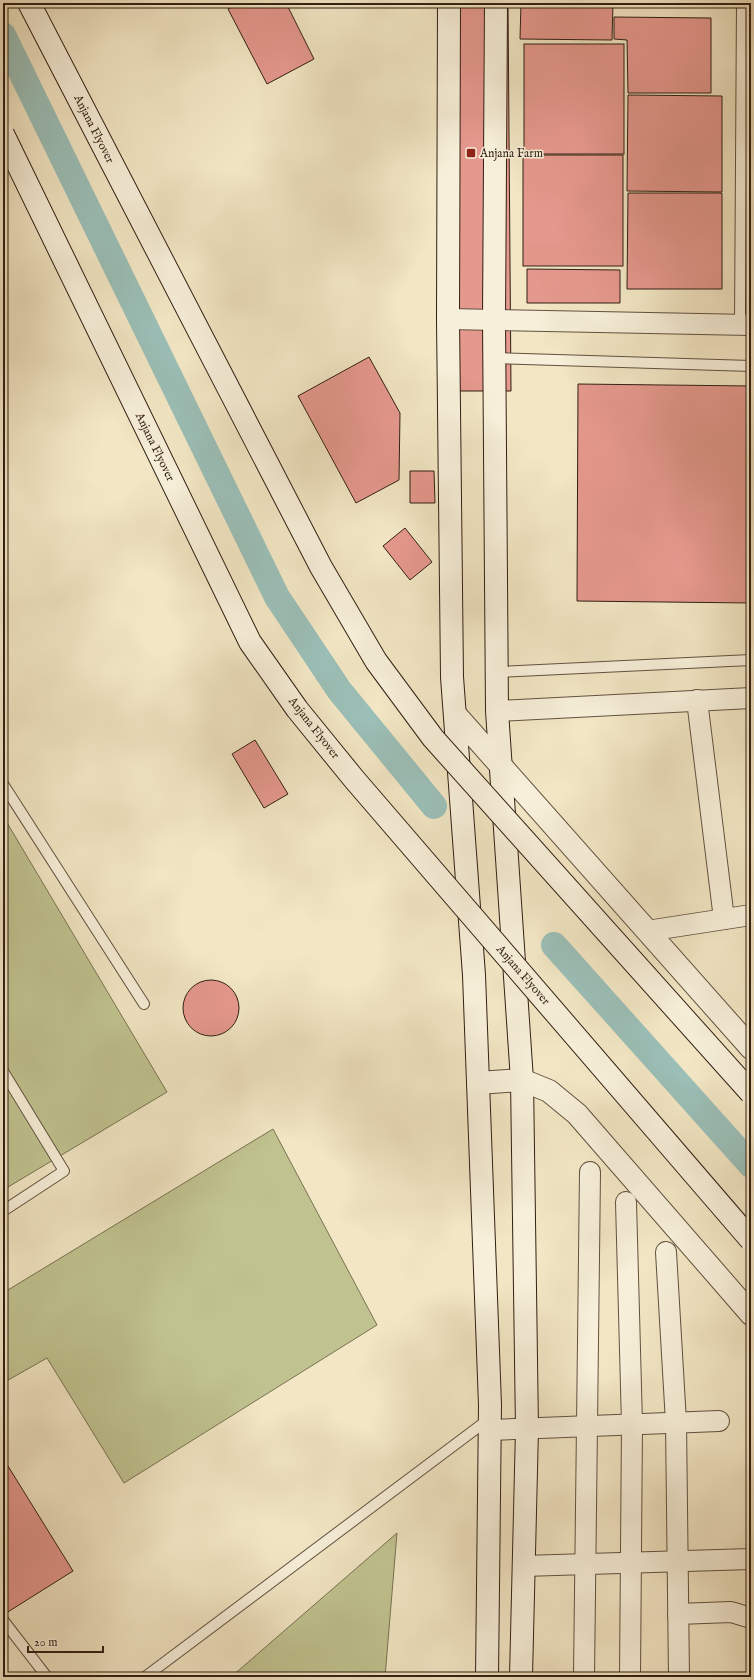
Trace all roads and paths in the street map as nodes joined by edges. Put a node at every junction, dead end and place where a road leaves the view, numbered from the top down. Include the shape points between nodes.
1 (29, 3) edge
2 (449, 3) edge
3 (496, 3) edge
4 (742, 3) edge
5 (746, 21) edge
6 (3, 134) edge
7 (448, 319) junction
8 (494, 320) junction
9 (746, 325) edge
10 (494, 358) junction
11 (751, 366) edge
12 (751, 660) edge
13 (497, 672) junction
14 (751, 698) edge
15 (697, 700) junction
16 (497, 711) junction
17 (455, 714) junction
18 (501, 764) junction
19 (4, 790) edge
20 (751, 915) edge
21 (724, 919) junction
22 (647, 931) junction
23 (144, 1004) dead end
24 (751, 1048) edge
25 (3, 1071) edge
26 (522, 1080) junction
27 (478, 1083) junction
28 (751, 1093) edge
29 (590, 1172) dead end
30 (626, 1202) dead end
31 (3, 1211) edge
32 (751, 1240) edge
33 (666, 1252) dead end
34 (751, 1314) edge
35 (719, 1421) dead end
36 (676, 1422) junction
37 (490, 1424) junction
38 (632, 1424) junction
39 (587, 1426) junction
40 (527, 1429) junction
41 (751, 1559) edge
42 (677, 1561) junction
43 (631, 1563) junction
44 (587, 1564) junction
45 (523, 1566) junction
46 (678, 1614) junction
47 (751, 1618) edge
48 (3, 1620) edge
49 (47, 1677) edge
50 (145, 1677) edge
51 (487, 1677) edge
52 (520, 1677) edge
53 (584, 1677) edge
54 (630, 1677) edge
55 (679, 1677) edge

1 - 28 main road, Anjana Flyover, bridge via 321,567 376,661 433,738
2 - 7 main road
3 - 8 main road
4 - 5 lane
5 - 9 lane
6 - 32 main road, Anjana Flyover, bridge via 250,642 297,709 354,779
7 - 8 street
7 - 17 main road via 452,677
8 - 9 street
8 - 10 main road
10 - 11 lane
10 - 13 main road
12 - 13 lane
13 - 16 main road
14 - 15 street
15 - 16 street
15 - 21 street
16 - 18 main road
17 - 18 main road
17 - 27 main road via 474,975
18 - 22 main road
18 - 26 main road
19 - 23 lane
20 - 21 street
21 - 22 street
22 - 24 main road
25 - 31 lane via 64,1171
26 - 27 main road
26 - 34 main road via 549,1091 577,1114
26 - 40 main road
27 - 37 main road
29 - 39 street
30 - 38 street
33 - 36 street
35 - 36 street
36 - 38 street
36 - 42 street
37 - 40 street
37 - 50 lane
37 - 51 main road
38 - 39 street
38 - 43 street
39 - 40 street
39 - 44 street
40 - 45 main road
41 - 42 street
42 - 43 street
42 - 46 street
43 - 44 street
43 - 54 street
44 - 45 street
44 - 53 street
45 - 52 main road
46 - 47 street via 731,1612
46 - 55 street
48 - 49 lane

